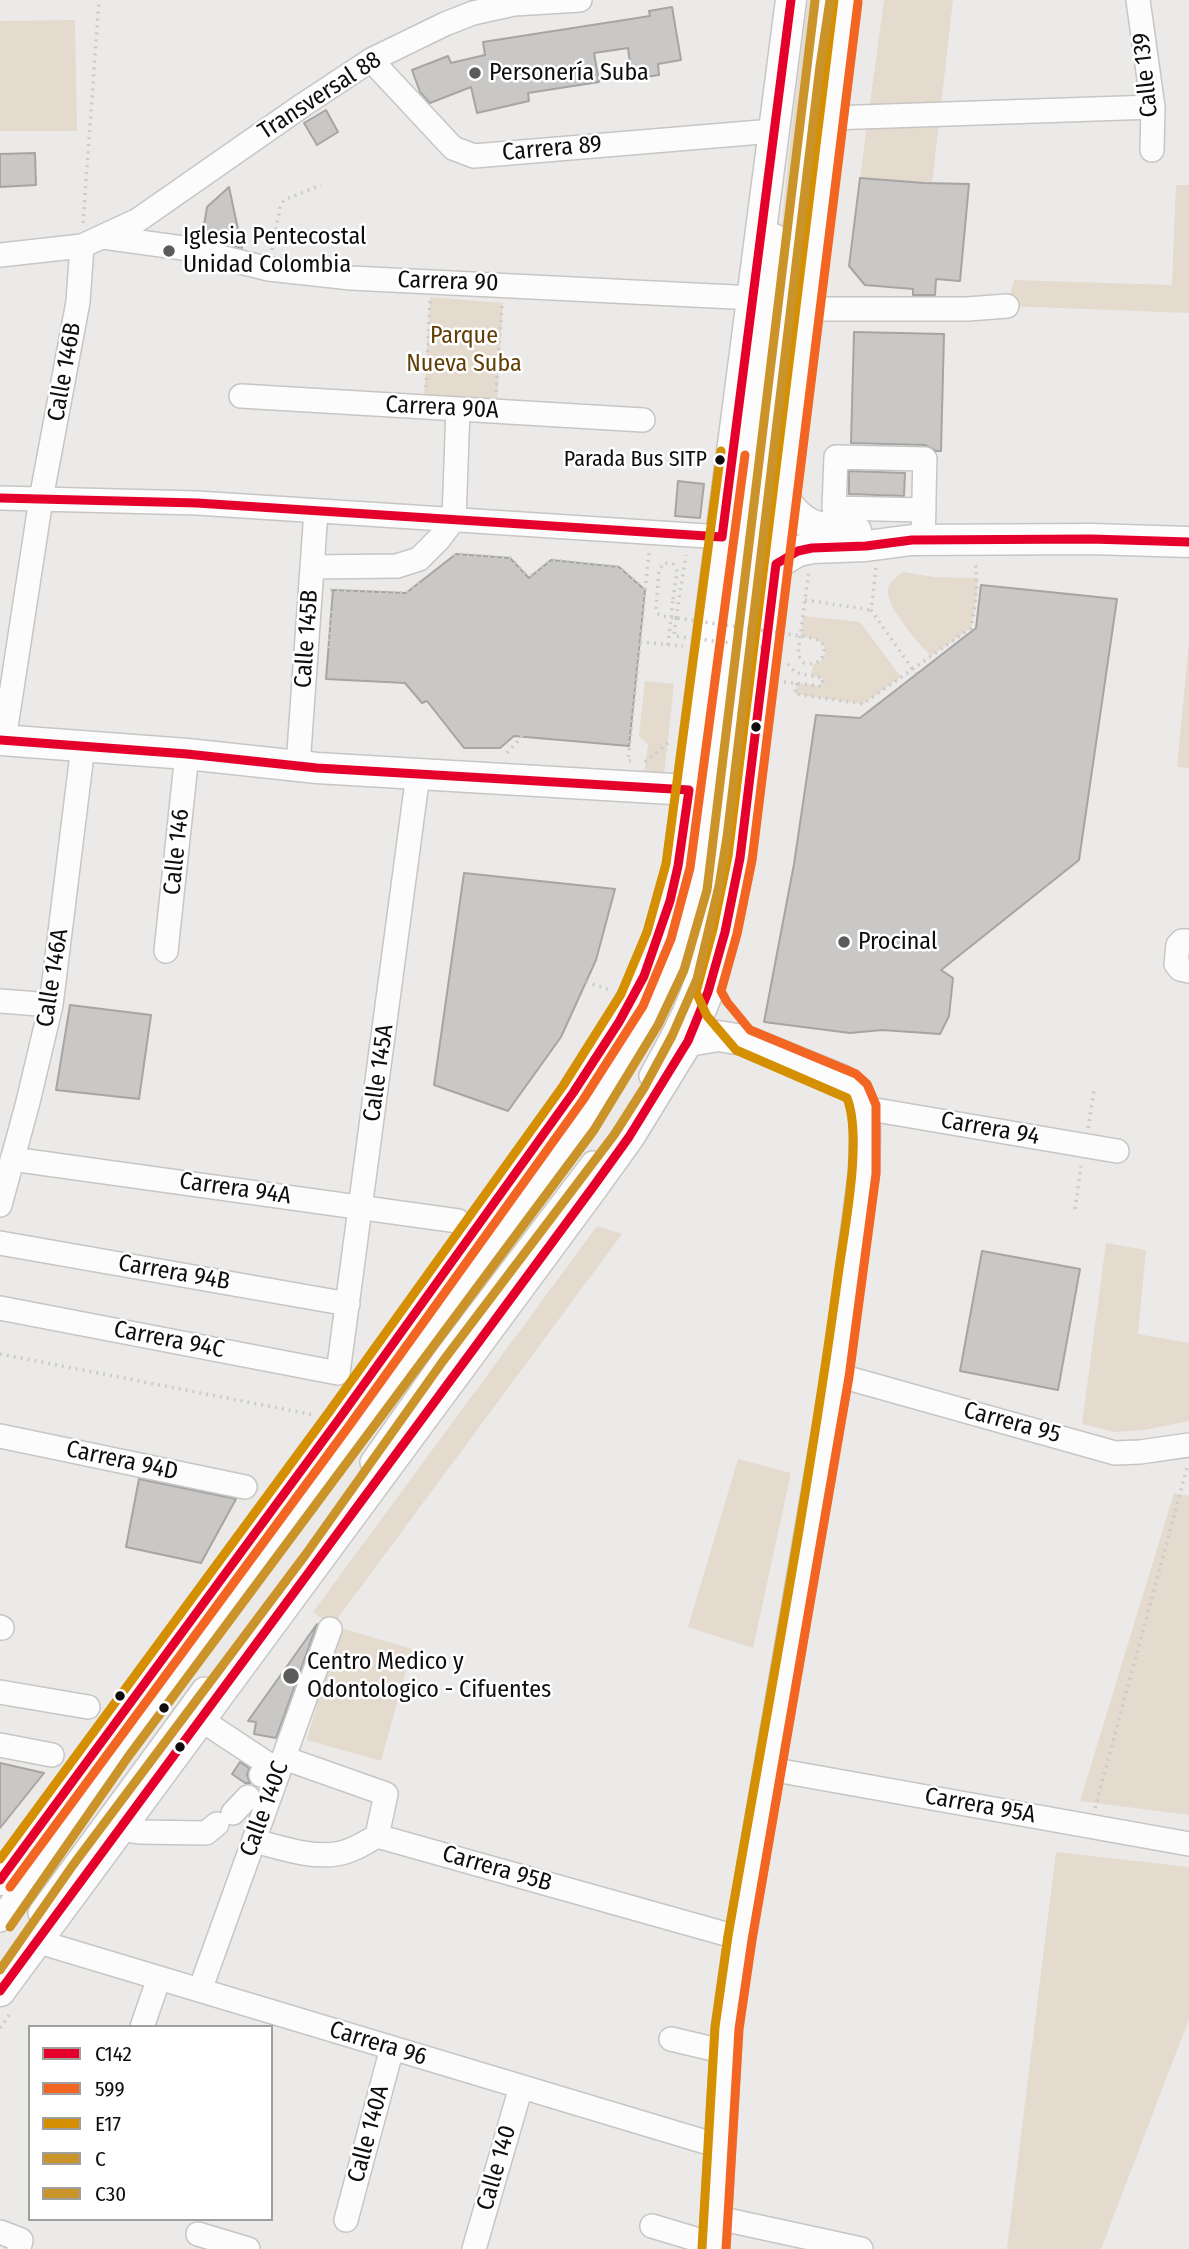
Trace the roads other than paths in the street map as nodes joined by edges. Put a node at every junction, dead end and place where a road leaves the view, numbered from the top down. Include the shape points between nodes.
1 (580, 0) edge
2 (791, 0) edge
3 (803, 0) edge
4 (830, 0) edge
5 (846, 0) edge
6 (1138, 0) edge
7 (371, 60) junction
8 (1153, 107) junction
9 (830, 118) junction
10 (773, 131) junction
11 (1152, 150) dead end
12 (103, 237) junction
13 (82, 247) junction
14 (0, 255) edge
15 (754, 298) junction
16 (1007, 306) dead end
17 (807, 309) junction
18 (241, 396) dead end
19 (458, 409) junction
20 (643, 420) dead end
21 (0, 498) edge
22 (41, 499) junction
23 (784, 499) junction
24 (924, 510) dead end
25 (316, 511) junction
26 (454, 519) junction
27 (722, 537) junction
28 (917, 540) junction
29 (1189, 542) edge
30 (776, 564) junction
31 (312, 578) junction
32 (2, 740) edge
33 (83, 746) junction
34 (187, 754) junction
35 (298, 766) junction
36 (418, 774) junction
37 (689, 790) junction
38 (1189, 941) edge
39 (166, 951) dead end
40 (1189, 971) edge
41 (708, 992) junction
42 (0, 1001) edge
43 (51, 1005) junction
44 (743, 1040) junction
45 (688, 1041) junction
46 (864, 1108) junction
47 (1117, 1151) dead end
48 (12, 1159) junction
49 (0, 1205) edge
50 (361, 1206) junction
51 (458, 1221) dead end
52 (0, 1243) edge
53 (348, 1304) junction
54 (0, 1308) edge
55 (338, 1373) joint
56 (837, 1375) junction
57 (0, 1436) edge
58 (1189, 1446) edge
59 (245, 1487) dead end
60 (330, 1629) dead end
61 (0, 1692) edge
62 (88, 1707) dead end
63 (201, 1718) junction
64 (0, 1745) edge
65 (52, 1755) dead end
66 (284, 1758) junction
67 (770, 1769) junction
68 (261, 1775) dead end
69 (232, 1811) dead end
70 (119, 1829) junction
71 (377, 1836) junction
72 (254, 1841) junction
73 (1189, 1844) edge
74 (0, 1881) edge
75 (0, 1920) edge
76 (740, 1938) junction
77 (36, 1941) junction
78 (0, 1970) edge
79 (159, 1978) junction
80 (200, 1990) junction
81 (0, 1991) edge
82 (260, 2018) edge
83 (143, 2025) edge
84 (671, 2039) dead end
85 (392, 2048) junction
86 (726, 2052) junction
87 (521, 2087) junction
88 (719, 2146) junction
89 (346, 2220) dead end
90 (652, 2226) dead end
91 (0, 2232) edge
92 (198, 2234) edge
93 (716, 2237) edge
94 (19, 2249) edge
95 (248, 2249) edge
96 (474, 2249) edge
97 (861, 2249) edge

1 - 7 street, Transversal 88 via 531,2 473,13
2 - 10 main road
3 - 75 street via 695,889 673,966 647,1020 584,1123 118,1750
4 - 78 street via 727,837 697,979 673,1036 614,1135 443,1361
5 - 9 main road
6 - 8 street, Calle 139
7 - 10 street, Carrera 89 via 453,149 474,156
7 - 12 street, Transversal 88 via 170,200
8 - 9 street
8 - 11 street, Calle 139
9 - 17 main road
10 - 15 main road
12 - 13 street, Transversal 88
12 - 15 street, Carrera 90 via 183,248 269,269 351,278
13 - 14 street
13 - 22 street, Calle 146B via 78,302
15 - 27 main road
16 - 17 street
17 - 23 main road
18 - 19 street, Carrera 90A
19 - 20 street, Carrera 90A
19 - 26 street
21 - 22 street
22 - 25 street
22 - 32 street, Calle 146B
23 - 28 main road via 801,520 816,527
23 - 30 main road
24 - 28 street
25 - 26 street
25 - 31 street, Calle 145B
26 - 27 street
26 - 31 street via 419,559
27 - 37 main road
28 - 29 main road
28 - 30 main road via 812,548
30 - 41 main road via 740,858
31 - 35 street, Calle 145B
32 - 33 main road
33 - 34 main road
33 - 43 street, Calle 146A
34 - 35 main road
34 - 39 street, Calle 146
35 - 36 main road
36 - 37 main road
36 - 50 street, Calle 145A
37 - 74 main road via 670,901 644,976 620,1022 331,1430
38 - 40 street via 1178,944 1176,964
41 - 44 main road
41 - 45 main road
42 - 43 street
43 - 48 street, Calle 146A
44 - 45 main road via 718,1036
44 - 46 main road via 842,1080 856,1091
45 - 63 main road via 593,1187
46 - 47 street, Carrera 94
46 - 56 main road via 864,1172
48 - 49 street, Calle 146A
48 - 50 street, Carrera 94A
50 - 51 street, Carrera 94A
50 - 53 street, Calle 145A
52 - 53 street, Carrera 94B
53 - 55 street, Calle 145A
54 - 55 street, Carrera 94C
56 - 58 street, Carrera 95 via 1115,1452
56 - 67 main road
57 - 59 street, Carrera 94D
60 - 66 street, Calle 140C
61 - 62 street
63 - 68 street via 268,1764
63 - 70 main road
64 - 65 street
66 - 71 street via 386,1794
66 - 72 street, Calle 140C
67 - 73 street, Carrera 95A
67 - 76 main road
69 - 70 street via 206,1833
70 - 77 main road
71 - 72 street via 337,1854 307,1853
71 - 76 street, Carrera 95B
72 - 80 street, Calle 140C
76 - 86 main road
77 - 79 street, Carrera 96
77 - 81 main road
79 - 80 street, Carrera 96
79 - 83 street
80 - 82 street, Carrera 96
82 - 85 street, Carrera 96
84 - 86 street
85 - 87 street, Carrera 96
85 - 89 street, Calle 140A
86 - 88 main road
87 - 88 street, Carrera 96
87 - 96 street, Calle 140
88 - 93 main road
90 - 93 street
91 - 94 street via 20,2240
92 - 95 street
93 - 97 street

